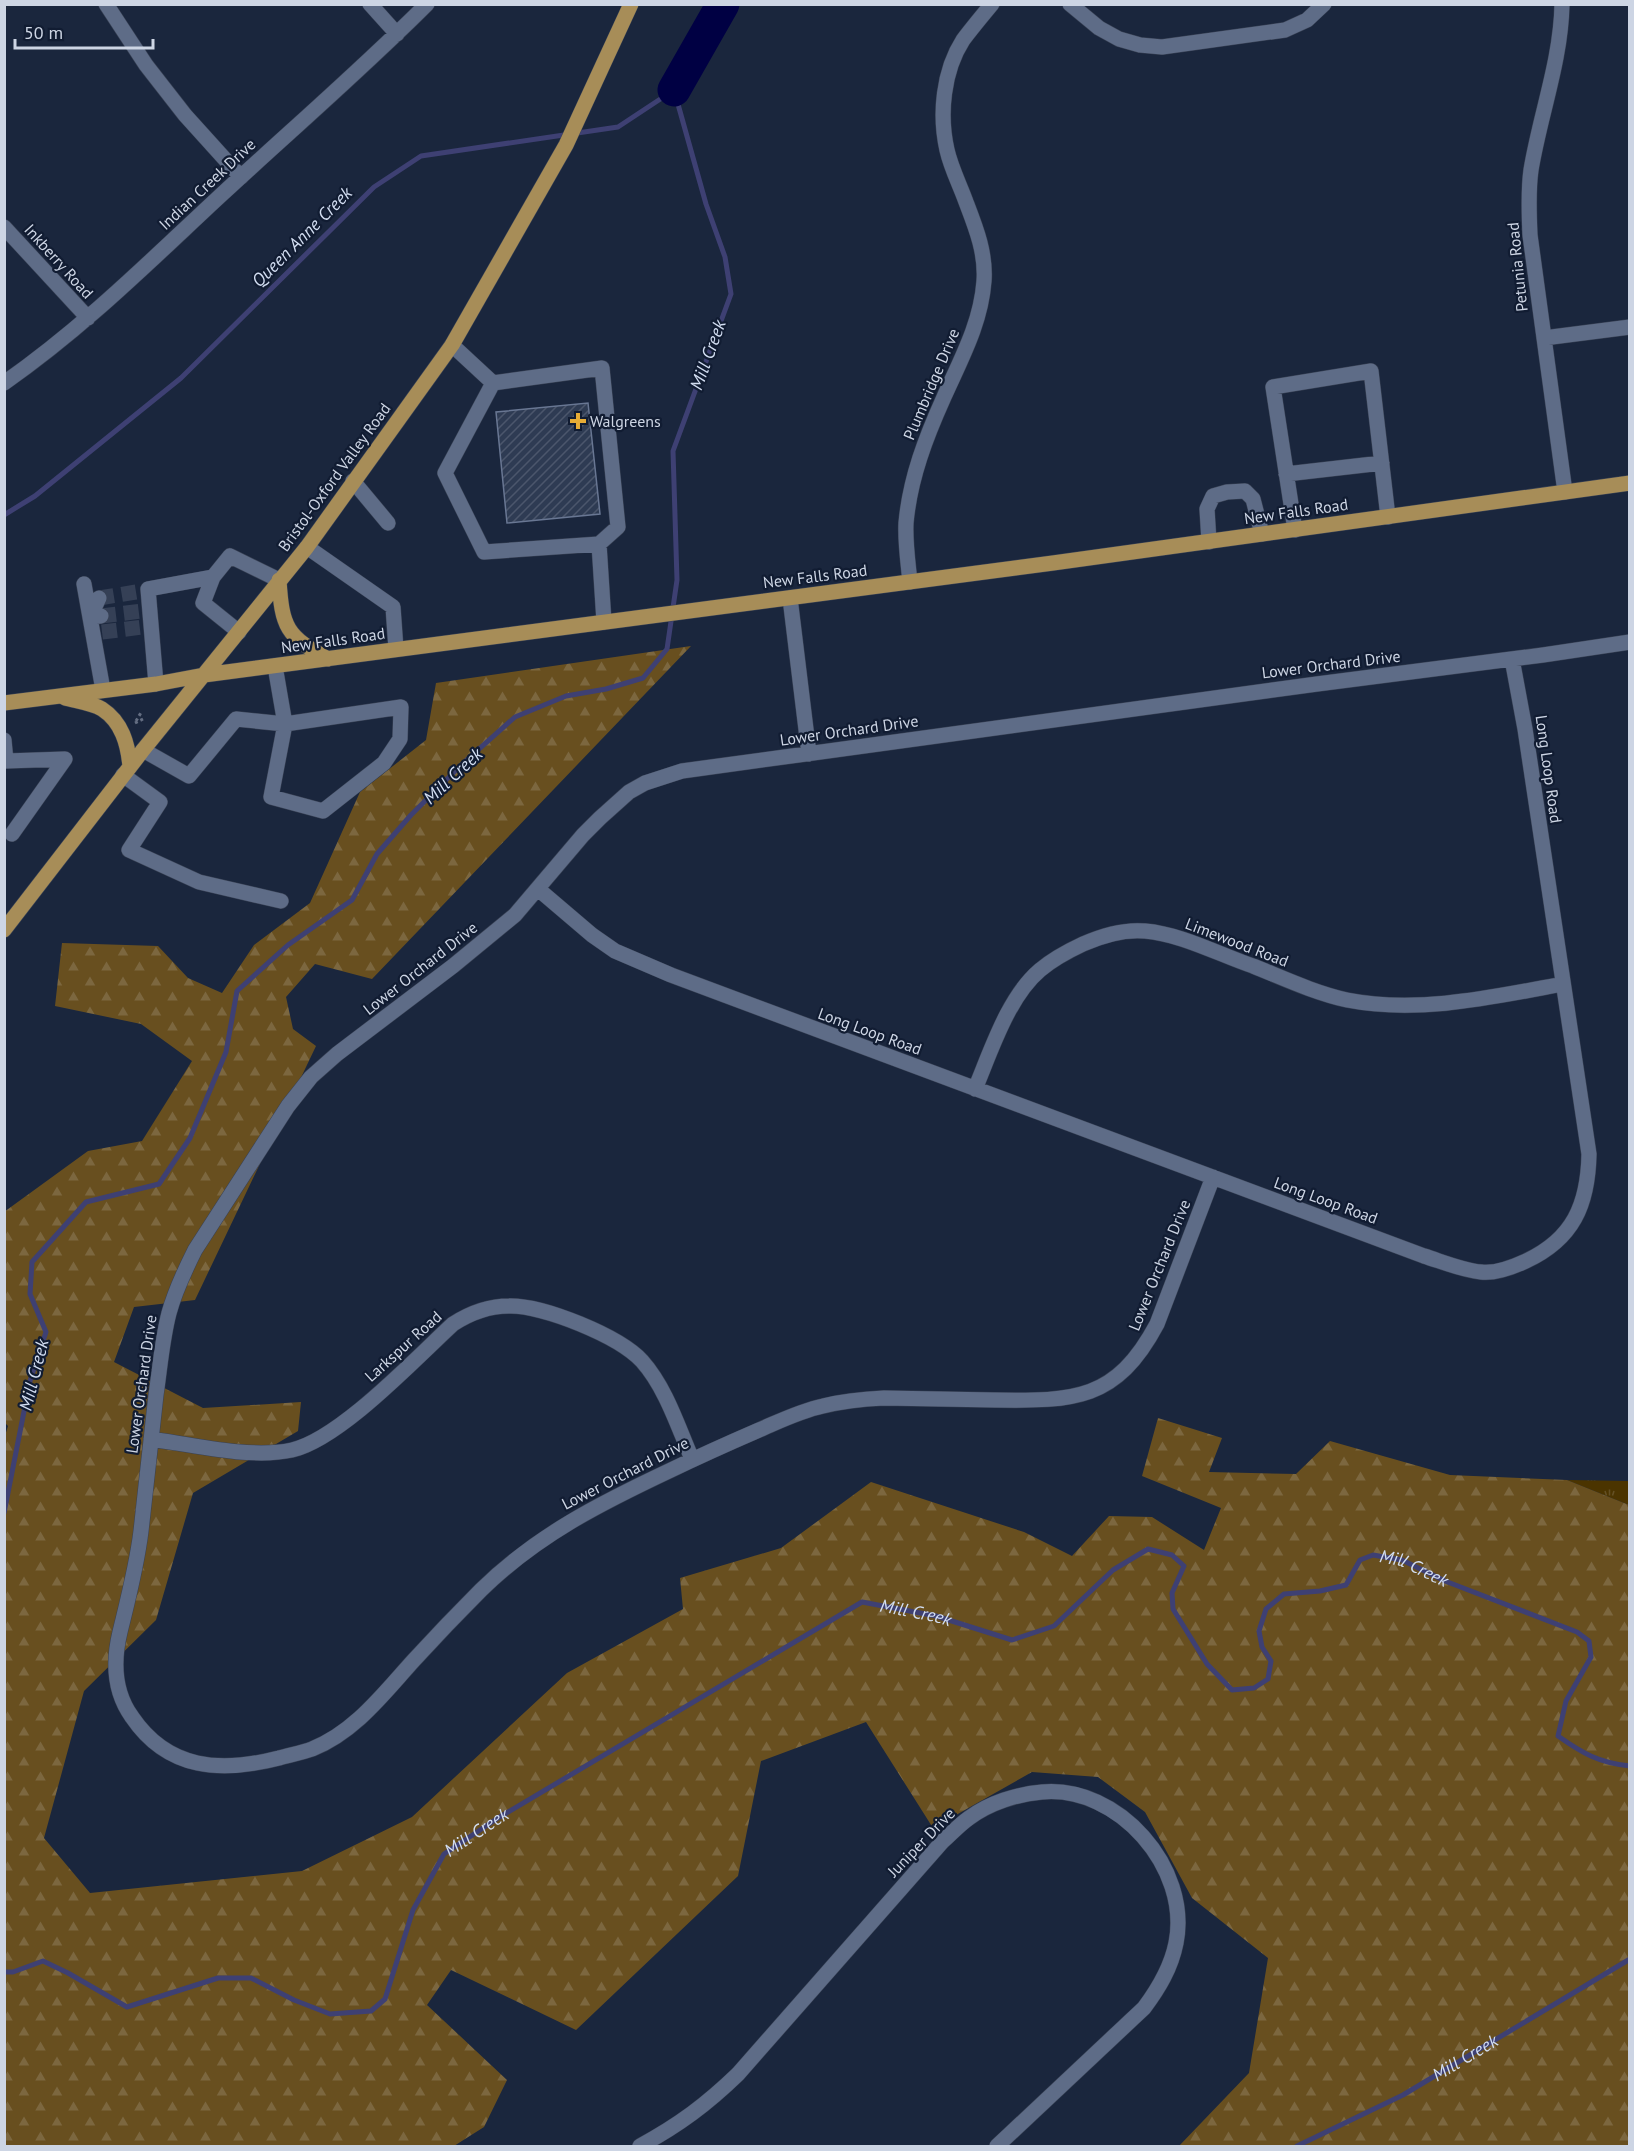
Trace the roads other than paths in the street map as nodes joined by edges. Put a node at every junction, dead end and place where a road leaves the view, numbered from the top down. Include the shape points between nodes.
1 (106, 4) edge
2 (370, 4) edge
3 (427, 4) edge
4 (631, 4) edge
5 (992, 4) edge
6 (1070, 4) edge
7 (1324, 4) edge
8 (1562, 4) edge
9 (397, 34) junction
10 (241, 177) junction
11 (4, 227) edge
12 (88, 318) junction
13 (1629, 327) edge
14 (1544, 338) junction
15 (452, 345) junction
16 (4, 383) edge
17 (493, 383) junction
18 (1382, 463) junction
19 (1286, 474) junction
20 (354, 481) junction
21 (1629, 483) edge
22 (1566, 492) junction
23 (1388, 517) junction
24 (388, 524) dead end
25 (1295, 530) junction
26 (1262, 534) junction
27 (1209, 542) junction
28 (599, 544) junction
29 (307, 547) junction
30 (213, 577) junction
31 (279, 580) junction
32 (910, 582) junction
33 (84, 584) dead end
34 (136, 592) dead end
35 (99, 598) dead end
36 (790, 598) junction
37 (146, 611) junction
38 (98, 622) junction
39 (604, 622) junction
40 (144, 627) dead end
41 (239, 633) junction
42 (1629, 642) edge
43 (396, 650) junction
44 (328, 658) junction
45 (1512, 659) junction
46 (275, 666) junction
47 (204, 675) junction
48 (156, 684) junction
49 (103, 690) junction
50 (59, 696) junction
51 (4, 703) edge
52 (285, 724) junction
53 (4, 740) edge
54 (142, 750) junction
55 (809, 754) junction
56 (5, 761) edge
57 (127, 771) junction
58 (12, 834) dead end
59 (538, 889) junction
60 (281, 901) dead end
61 (4, 930) edge
62 (1563, 984) junction
63 (975, 1089) junction
64 (1213, 1178) junction
65 (151, 1439) junction
66 (692, 1459) junction
67 (640, 2146) edge
68 (997, 2146) edge

1 - 10 street via 185,116
2 - 9 street
3 - 9 street, Indian Creek Drive
4 - 15 main road, Bristol-Oxford Valley Road via 586,104 543,186
5 - 32 street, Plumbridge Drive via 954,58 943,105 947,153 980,239 984,283 972,339 918,459 906,525
6 - 7 street via 1119,39 1162,47 1285,30 1307,20
8 - 14 street, Petunia Road via 1558,43 1531,171 1530,235
9 - 10 street, Indian Creek Drive
10 - 12 street, Indian Creek Drive
11 - 12 street, Inkberry Road
12 - 16 street, Indian Creek Drive
13 - 14 street
14 - 22 street, Petunia Road
15 - 17 street
15 - 20 main road, Bristol-Oxford Valley Road
17 - 28 street via 602,368 618,527
17 - 28 street via 445,473 484,552
18 - 19 street
18 - 19 street via 1371,371 1273,387
18 - 23 street
19 - 25 street
20 - 24 street
20 - 29 main road, Bristol-Oxford Valley Road
21 - 22 main road, New Falls Road
22 - 23 main road, New Falls Road
23 - 25 main road, New Falls Road
25 - 26 main road, New Falls Road
26 - 27 main road, New Falls Road
26 - 27 street via 1253,500 1245,491 1227,492 1213,496 1207,509
27 - 32 main road, New Falls Road
28 - 39 street
29 - 31 main road, Bristol-Oxford Valley Road
29 - 43 street via 393,607
30 - 31 street via 230,555
30 - 37 street via 148,589
30 - 41 street via 202,603
31 - 41 main road, Bristol-Oxford Valley Road
31 - 44 main road via 281,612 290,631 304,646
32 - 36 main road, New Falls Road
33 - 38 street
34 - 37 street
35 - 38 street
36 - 39 main road, New Falls Road
36 - 55 street
37 - 40 street
37 - 48 street
38 - 49 street
39 - 43 main road, New Falls Road
41 - 47 main road, Bristol-Oxford Valley Road
42 - 45 street, Lower Orchard Drive
43 - 44 main road, New Falls Road
44 - 46 main road, New Falls Road
45 - 55 street, Lower Orchard Drive
45 - 62 street, Long Loop Road
46 - 47 main road, New Falls Road
46 - 52 street
47 - 48 main road, New Falls Road
47 - 54 main road, Bristol-Oxford Valley Road
48 - 49 main road, New Falls Road
49 - 50 main road, New Falls Road
50 - 51 main road, New Falls Road
50 - 57 main road via 100,708 112,717 128,745
52 - 52 street via 320,719 401,707 400,740 384,763 323,811 271,797
52 - 54 street via 236,719 189,776
53 - 56 street
54 - 57 main road, Bristol-Oxford Valley Road
55 - 59 street, Lower Orchard Drive via 682,771 645,783 600,818
56 - 58 street via 65,759
57 - 60 street via 160,802 129,850 199,882
57 - 61 main road, Bristol-Oxford Valley Road
59 - 63 street, Long Loop Road via 615,951
59 - 65 street, Lower Orchard Drive via 490,937 337,1054 311,1077 288,1106 183,1274 169,1313
62 - 63 street, Limewood Road via 1429,1004 1377,1005 1327,995 1174,937 1144,931 1115,933 1069,951 1039,971 1008,1014
62 - 64 street, Long Loop Road via 1589,1170 1578,1214 1556,1243 1541,1254 1490,1272 1466,1269
63 - 64 street, Long Loop Road
64 - 66 street, Lower Orchard Drive via 1150,1338 1137,1358 1100,1387 1078,1396 1045,1400 859,1399 797,1414
65 - 66 street, Larkspur Road via 271,1452 312,1443 334,1430 453,1324 466,1315 509,1306 532,1308 581,1325 631,1351 654,1378
65 - 66 street, Lower Orchard Drive via 140,1536 115,1650 115,1672 126,1709 151,1741 171,1754 215,1766 266,1761 311,1749 335,1737 364,1716 483,1588 524,1553 562,1525
67 - 68 street, Juniper Drive via 688,2118 738,2074 942,1842 970,1817 996,1803 1042,1792 1081,1796 1109,1808 1133,1826 1161,1862 1175,1897 1176,1942 1158,1990 1144,2008

